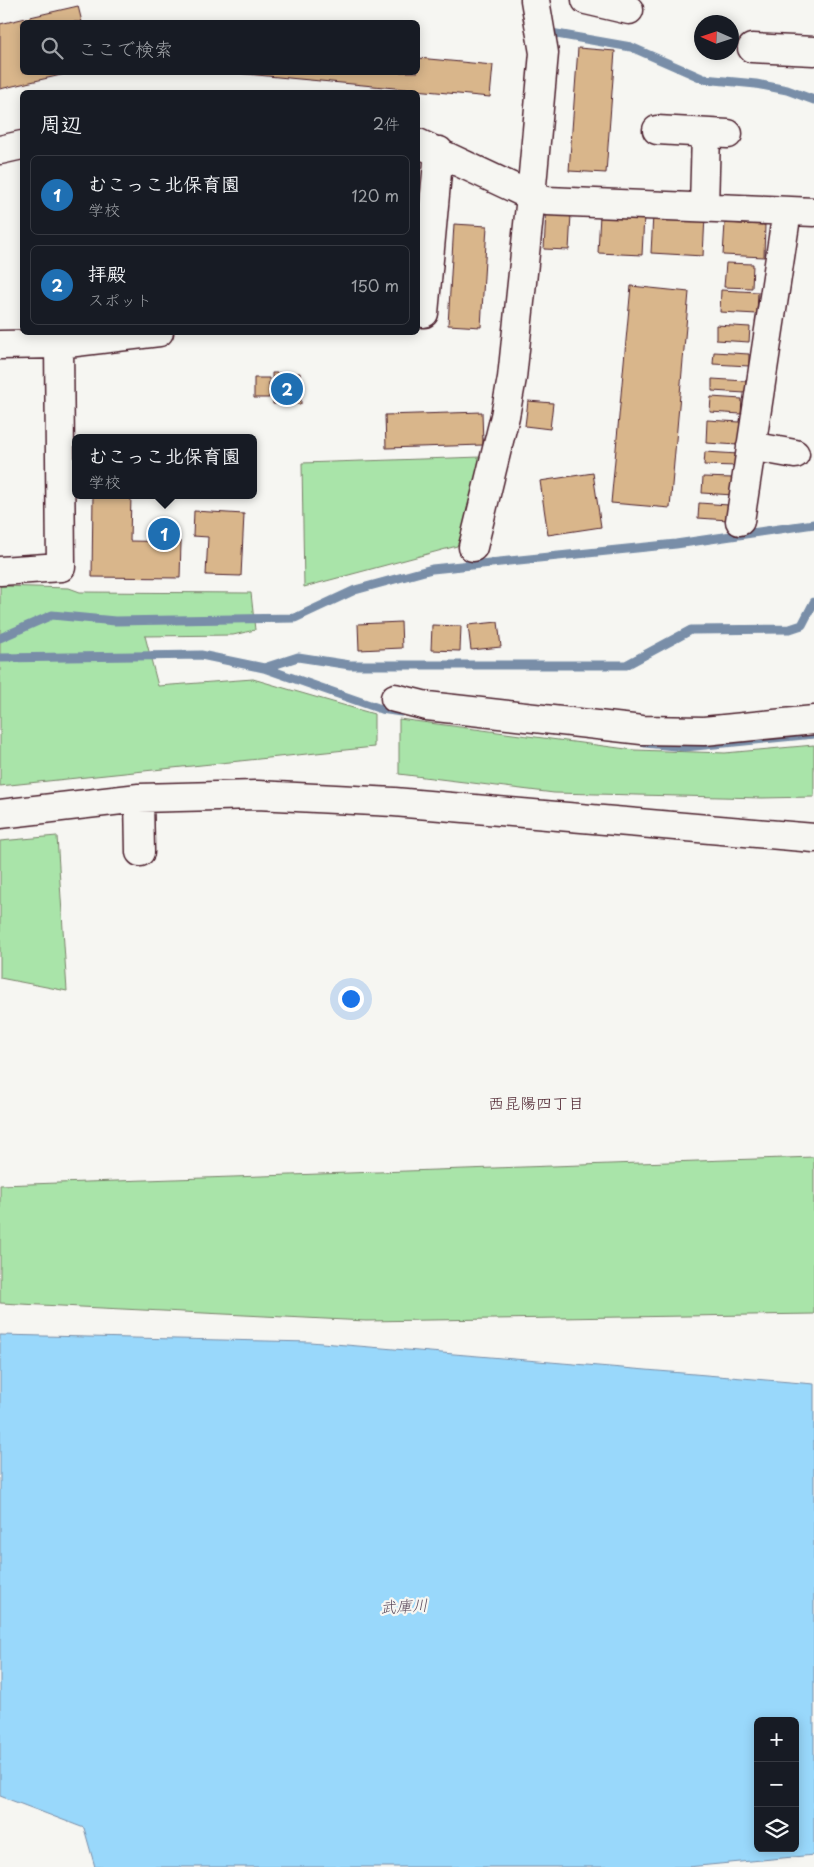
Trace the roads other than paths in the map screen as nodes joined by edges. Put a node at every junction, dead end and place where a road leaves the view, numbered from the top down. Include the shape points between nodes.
1 (535, 0) edge
2 (586, 0) edge
3 (629, 10) dead end
4 (752, 48) dead end
5 (814, 51) edge
6 (657, 130) dead end
7 (20, 145) edge
8 (428, 147) edge
9 (0, 150) edge
10 (531, 196) junction
11 (704, 207) junction
12 (787, 211) junction
13 (814, 212) edge
14 (424, 313) dead end
15 (119, 335) edge
16 (52, 340) edge
17 (0, 345) edge
18 (751, 446) junction
19 (795, 454) dead end
20 (740, 520) dead end
21 (473, 547) dead end
22 (0, 572) edge
23 (394, 698) dead end
24 (814, 720) edge
25 (139, 798) junction
26 (0, 814) edge
27 (814, 821) edge
28 (756, 832) junction
29 (814, 838) edge
30 (140, 852) dead end

1 - 10 street via 544,53
2 - 3 street
4 - 5 street
6 - 11 street via 717,134
7 - 9 street
8 - 10 street
8 - 14 street
10 - 11 street via 558,202
10 - 21 street via 512,378
11 - 12 street
12 - 13 street
12 - 18 street
15 - 16 street
16 - 17 street
16 - 22 street via 61,566
18 - 19 street
18 - 20 street
23 - 24 street via 427,706 642,730 704,731
25 - 26 street
25 - 28 street via 257,795 394,802
25 - 30 street
27 - 28 street
28 - 29 street

